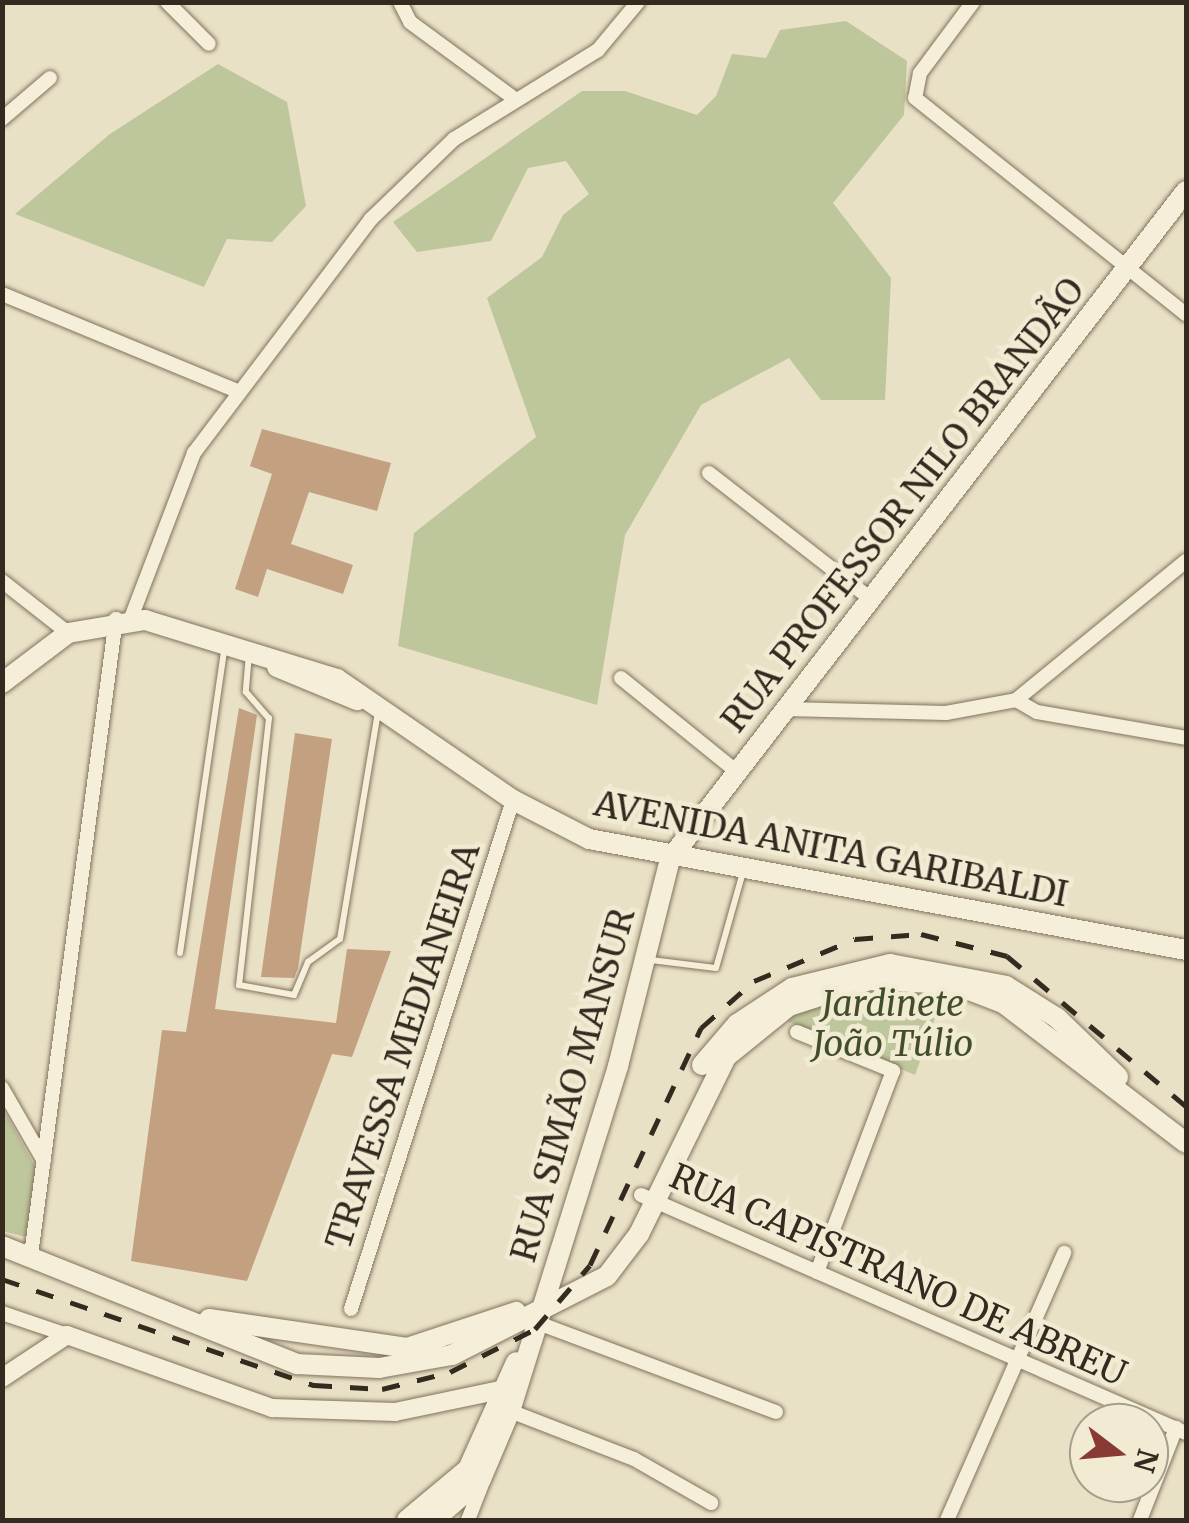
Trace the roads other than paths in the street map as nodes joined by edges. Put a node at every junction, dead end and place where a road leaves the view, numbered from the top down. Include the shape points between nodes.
1 (167, 2) edge
2 (400, 2) edge
3 (638, 2) edge
4 (971, 3) edge
5 (209, 44) dead end
6 (50, 78) dead end
7 (516, 100) junction
8 (2, 119) edge
9 (1186, 191) edge
10 (1127, 268) junction
11 (2, 294) edge
12 (1186, 314) edge
13 (235, 390) junction
14 (709, 473) dead end
15 (1186, 561) edge
16 (2, 581) edge
17 (871, 599) junction
18 (124, 618) junction
19 (68, 633) junction
20 (225, 645) junction
21 (249, 653) junction
22 (622, 678) dead end
23 (2, 683) edge
24 (1016, 700) junction
25 (378, 706) junction
26 (786, 708) junction
27 (1186, 738) edge
28 (737, 772) junction
29 (513, 800) junction
30 (670, 858) junction
31 (744, 871) junction
32 (1186, 950) edge
33 (180, 954) dead end
34 (646, 960) junction
35 (796, 1032) dead end
36 (2, 1088) edge
37 (1183, 1141) edge
38 (44, 1161) junction
39 (647, 1197) junction
40 (2, 1246) edge
41 (1064, 1253) dead end
42 (31, 1255) junction
43 (817, 1272) junction
44 (351, 1309) dead end
45 (2, 1313) edge
46 (182, 1315) junction
47 (539, 1317) junction
48 (67, 1335) junction
49 (494, 1336) junction
50 (520, 1356) junction
51 (1016, 1362) junction
52 (2, 1378) edge
53 (500, 1390) junction
54 (510, 1410) junction
55 (776, 1412) dead end
56 (1181, 1430) edge
57 (483, 1460) junction
58 (711, 1504) dead end
59 (469, 1517) edge
60 (407, 1520) edge
61 (434, 1520) edge
62 (488, 1520) edge
63 (947, 1520) edge
64 (1140, 1520) edge

1 - 5 street
2 - 7 street via 410,22
3 - 7 street via 598,50
4 - 10 street via 914,91
6 - 8 street
7 - 13 street via 396,190
9 - 10 main road, RUA PROFESSOR NILO BRANDÃO
10 - 12 street
10 - 17 main road, RUA PROFESSOR NILO BRANDÃO
11 - 13 street
13 - 18 street via 174,493
14 - 17 street
15 - 24 street
16 - 19 street
17 - 26 main road, RUA PROFESSOR NILO BRANDÃO
18 - 19 main road
18 - 20 main road, AVENIDA ANITA GARIBALDI
18 - 38 street
19 - 23 main road
20 - 21 main road, AVENIDA ANITA GARIBALDI
20 - 33 lane
21 - 25 main road, AVENIDA ANITA GARIBALDI via 304,665
21 - 25 lane via 246,692 269,718 238,984 294,995 308,962 340,938
22 - 28 street
24 - 26 street via 946,713
24 - 27 street via 1036,712
25 - 29 main road, AVENIDA ANITA GARIBALDI
26 - 28 main road, RUA PROFESSOR NILO BRANDÃO
28 - 30 main road, RUA PROFESSOR NILO BRANDÃO
29 - 30 main road, AVENIDA ANITA GARIBALDI via 588,839
29 - 44 street, TRAVESSA MEDIANEIRA
30 - 31 main road, AVENIDA ANITA GARIBALDI
30 - 34 main road, RUA SIMÃO MANSUR
31 - 32 main road, AVENIDA ANITA GARIBALDI
31 - 34 lane via 716,968
34 - 47 main road, RUA SIMÃO MANSUR
35 - 43 street via 893,1070
36 - 38 street
37 - 39 main road via 1003,1003 954,984 870,980 788,1006 726,1057
38 - 42 street
39 - 43 street, RUA CAPISTRANO DE ABREU
39 - 47 main road via 600,1270
40 - 42 main road
41 - 51 street
42 - 46 main road
43 - 51 street, RUA CAPISTRANO DE ABREU
45 - 48 street
46 - 47 main road via 407,1348
46 - 49 main road via 272,1357 347,1369 416,1364
47 - 49 main road
47 - 50 main road, RUA SIMÃO MANSUR
47 - 54 main road, RUA SIMÃO MANSUR
47 - 55 street
48 - 52 street
48 - 53 street via 272,1408 395,1412
49 - 50 main road via 512,1339
50 - 53 main road, RUA SIMÃO MANSUR
51 - 56 street, RUA CAPISTRANO DE ABREU
51 - 63 street
53 - 57 main road, RUA SIMÃO MANSUR
54 - 57 main road, RUA SIMÃO MANSUR
54 - 58 street via 634,1459
56 - 64 street
57 - 59 street, RUA SIMÃO MANSUR
57 - 60 main road
57 - 61 main road
59 - 62 street

